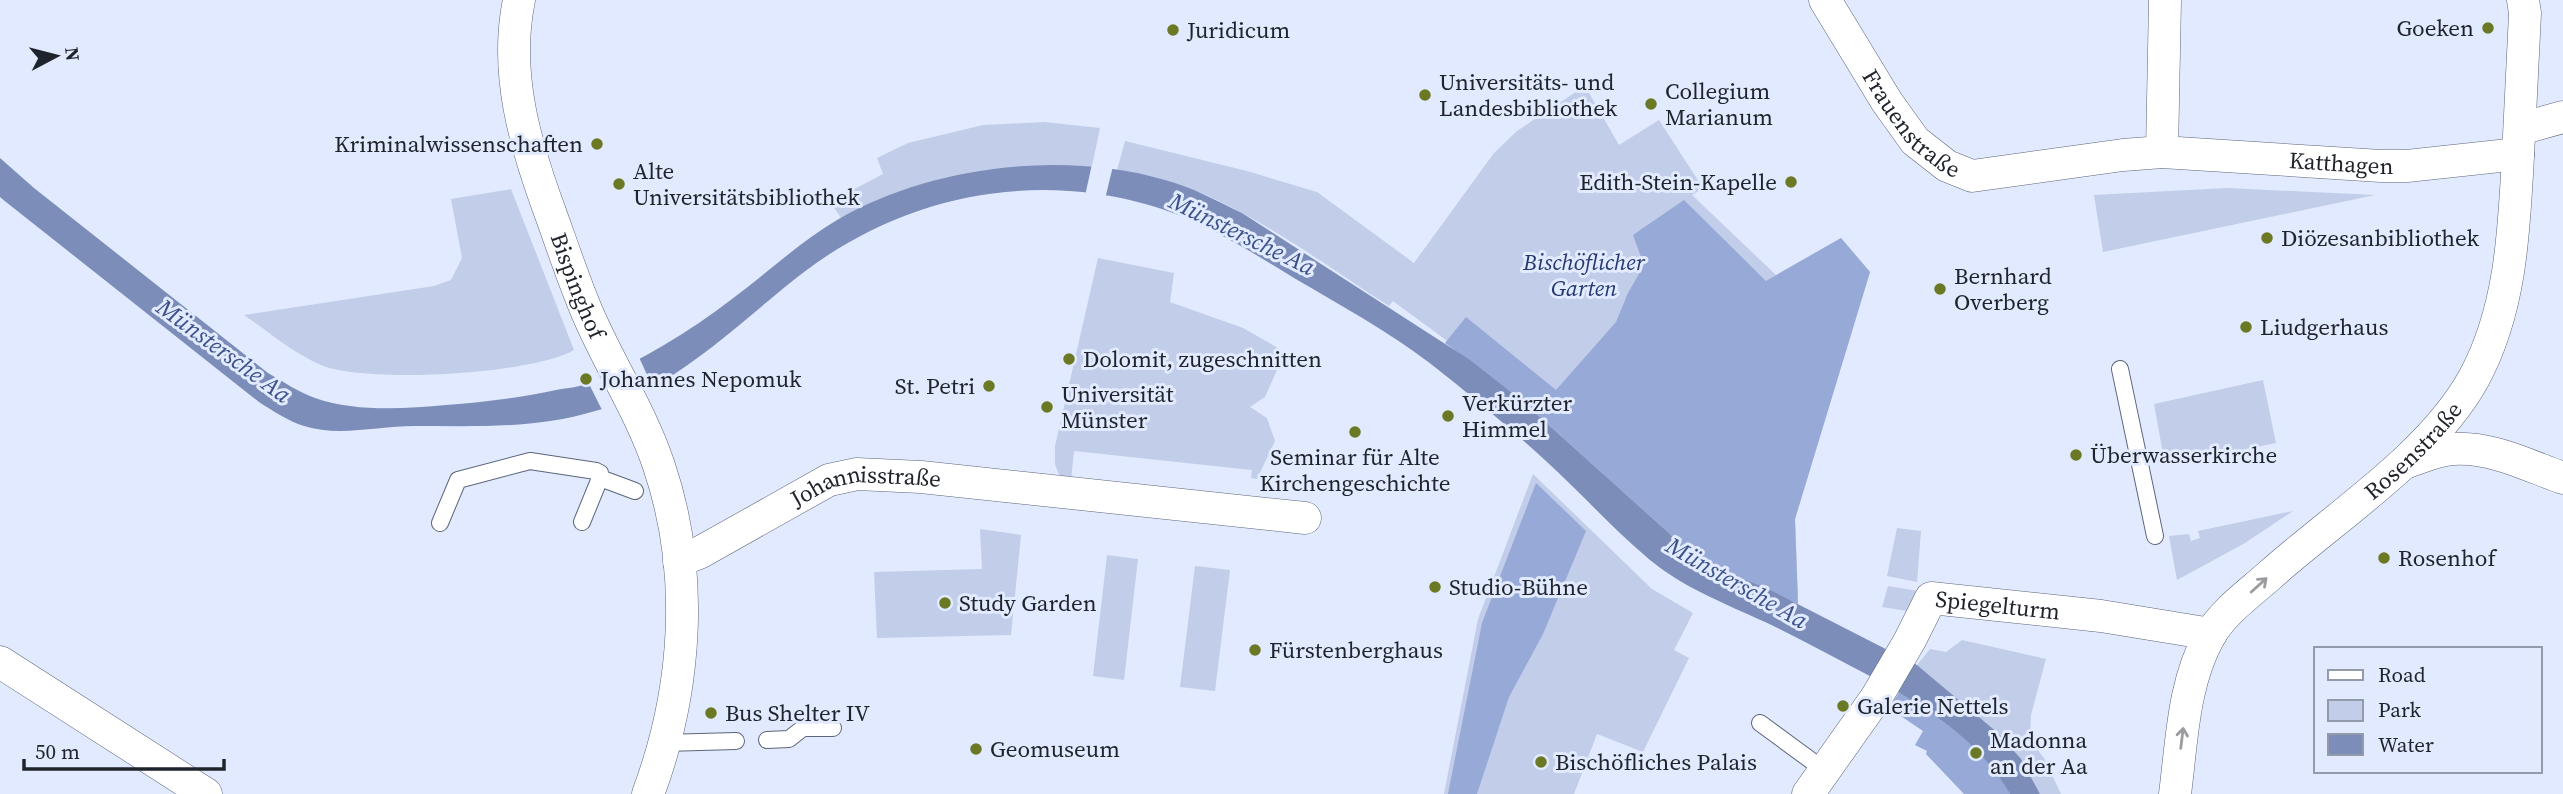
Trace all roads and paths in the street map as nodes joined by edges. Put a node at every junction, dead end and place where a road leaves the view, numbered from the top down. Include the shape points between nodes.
1 (519, 0) edge
2 (1825, 0) edge
3 (2165, 0) edge
4 (2523, 0) edge
5 (2563, 117) edge
6 (2519, 141) junction
7 (2162, 152) junction
8 (2123, 155) joint
9 (2120, 369) dead end
10 (2463, 397) junction
11 (2500, 456) junction
12 (2405, 463) junction
13 (600, 478) junction
14 (2563, 478) edge
15 (635, 491) dead end
16 (1305, 518) dead end
17 (582, 522) dead end
18 (440, 523) dead end
19 (2155, 536) dead end
20 (679, 561) junction
21 (2211, 634) junction
22 (3, 672) edge
23 (1760, 723) dead end
24 (833, 727) dead end
25 (767, 740) dead end
26 (736, 741) dead end
27 (664, 743) junction
28 (1816, 782) edge
29 (206, 794) edge
30 (648, 794) edge
31 (2175, 794) edge

1 - 20 street, Bispinghof via 514,75 530,159 587,312 660,468
2 - 8 street, Frauenstraße via 1915,141 1947,166 1972,176
3 - 7 street
4 - 6 street, Rosenstraße
5 - 6 street, Katthagen
6 - 7 street, Katthagen via 2407,166
6 - 10 street, Rosenstraße via 2514,233 2501,304 2483,361
7 - 8 street, Katthagen
9 - 19 lane
10 - 11 street via 2464,414 2472,430
10 - 12 street, Rosenstraße
11 - 12 street via 2454,449
11 - 14 street
21 -> 12 street, Rosenstraße via 2273,572
13 - 15 lane
13 - 17 lane
13 - 18 lane via 596,471 530,461 458,480
16 - 20 street, Johannisstraße via 857,474 830,480
20 - 27 street via 683,631
21 - 28 street, Spiegelturm via 1931,598 1880,691
31 -> 21 street, Rosenstraße via 2190,681
22 - 29 street
23 - 28 lane
24 - 25 lane via 803,729 789,739
26 - 27 lane
27 - 30 street

